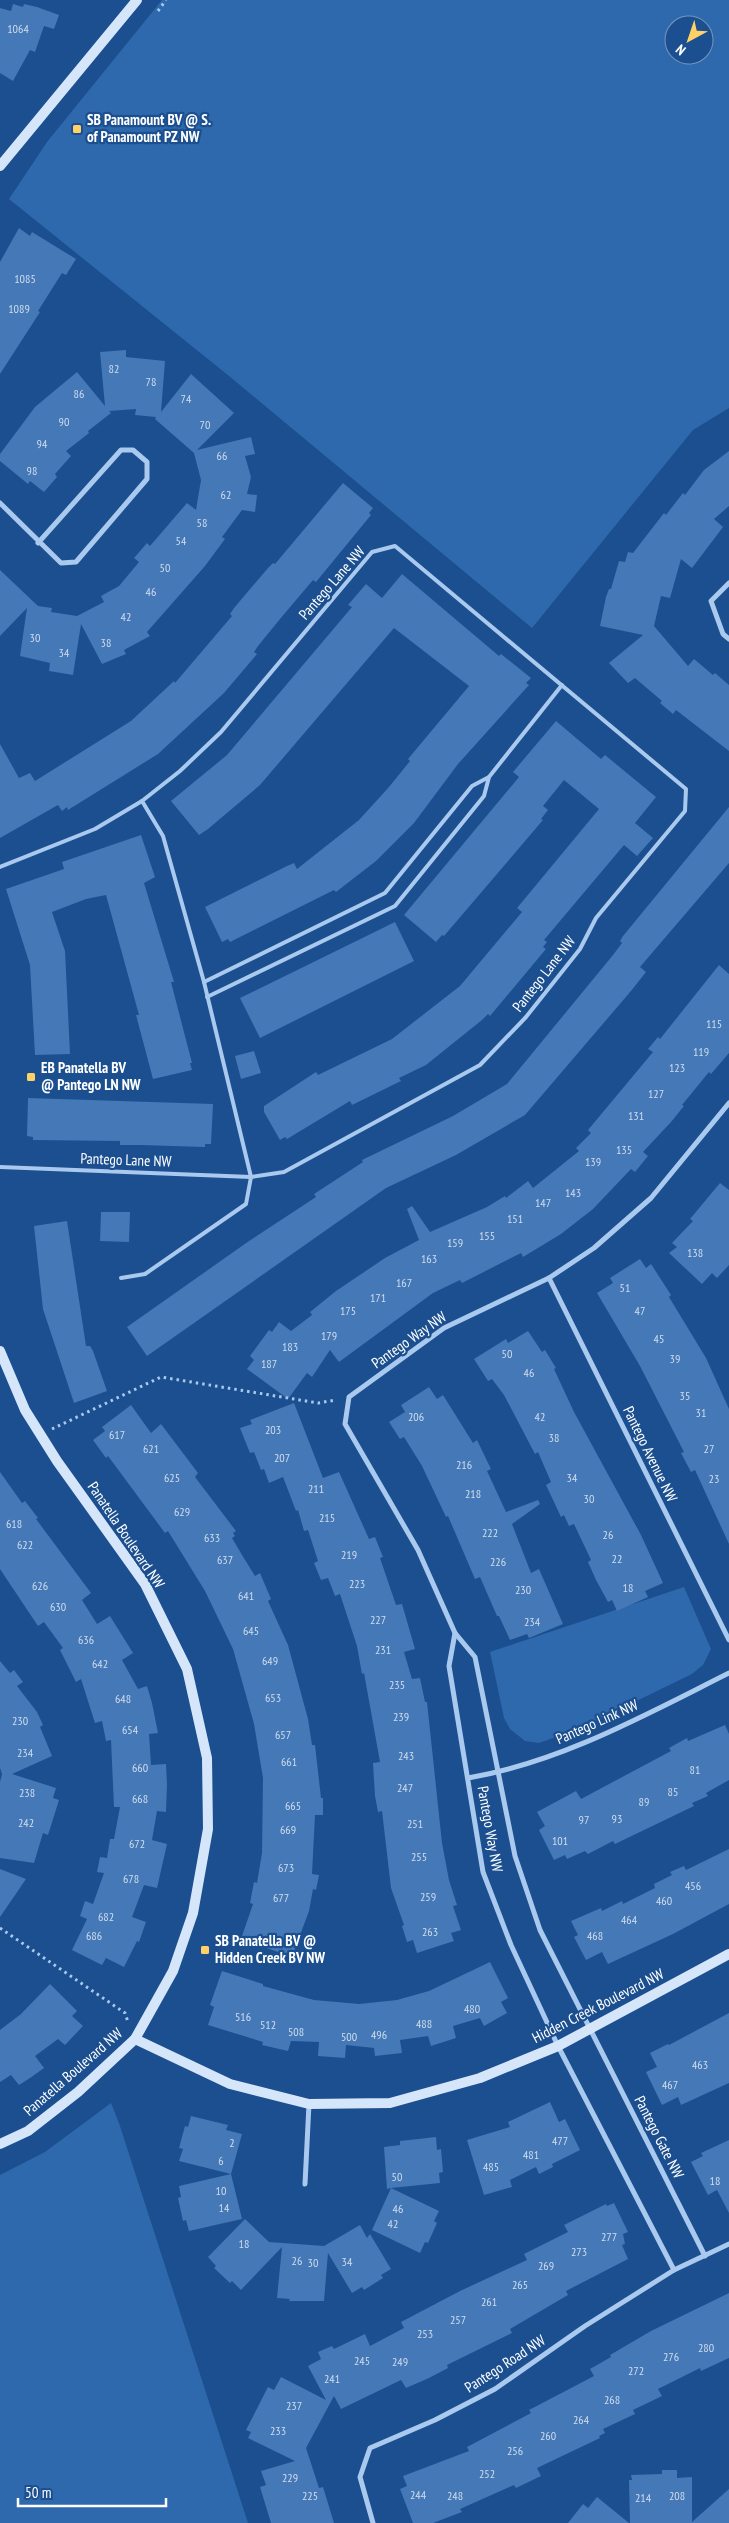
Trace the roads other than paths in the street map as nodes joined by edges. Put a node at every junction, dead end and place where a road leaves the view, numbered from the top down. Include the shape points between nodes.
1 (137, 0) edge
2 (0, 166) edge
3 (0, 503) edge
4 (38, 543) junction
5 (729, 583) edge
6 (729, 639) edge
7 (562, 685) junction
8 (489, 777) junction
9 (142, 801) junction
10 (0, 867) edge
11 (204, 982) junction
12 (207, 997) junction
13 (729, 1103) edge
14 (0, 1167) edge
15 (251, 1176) junction
16 (120, 1278) dead end
17 (549, 1278) junction
18 (0, 1351) edge
19 (455, 1633) junction
20 (729, 1640) edge
21 (729, 1673) edge
22 (499, 1773) junction
23 (468, 1778) junction
24 (729, 1954) edge
25 (590, 2030) junction
26 (135, 2039) junction
27 (558, 2046) junction
28 (309, 2104) junction
29 (0, 2144) edge
30 (305, 2184) dead end
31 (729, 2244) edge
32 (705, 2256) junction
33 (674, 2270) junction
34 (373, 2523) edge

1 - 2 street
3 - 4 street
4 - 4 street via 61,563 76,562 147,479 147,462 133,450 121,450
5 - 6 street via 711,601 723,634
7 - 8 lane
7 - 9 lane, Pantego Lane NW via 395,546 372,552 221,732
7 - 15 lane, Pantego Lane NW via 686,789 685,811 596,918 580,948 526,1017 480,1066 284,1172
8 - 11 lane via 472,786 386,893
8 - 12 lane via 484,796 396,906
9 - 10 lane, Pantego Lane NW via 95,829
9 - 11 lane via 163,836
11 - 12 lane
12 - 15 lane
13 - 17 street, Pantego Way NW via 651,1198 594,1248
14 - 15 lane, Pantego Lane NW
15 - 16 lane via 246,1204 145,1274
17 - 19 street, Pantego Way NW via 444,1328 349,1397 345,1424 418,1550
17 - 20 street, Pantego Avenue NW
18 - 26 street, Panatella Boulevard NW via 25,1410 145,1584 186,1669 207,1758 208,1829 193,1913 173,1971
19 - 22 street, Pantego Way NW via 475,1657
19 - 23 street, Pantego Way NW via 449,1666
21 - 22 street, Pantego Link NW via 620,1727 559,1753
22 - 23 street, Pantego Link NW
22 - 25 street, Pantego Way NW via 514,1856 540,1930
23 - 27 street, Pantego Way NW via 483,1872 511,1945
24 - 25 street, Hidden Creek Boulevard NW
25 - 27 street, Hidden Creek Boulevard NW
25 - 32 street, Pantego Gate NW
26 - 28 street, Hidden Creek Boulevard NW via 230,2084
26 - 29 street, Panatella Boulevard NW via 78,2092 28,2131
27 - 28 street, Hidden Creek Boulevard NW via 480,2078 390,2103
27 - 33 street
28 - 30 street
31 - 32 street, Pantego Road NW
32 - 33 street, Pantego Road NW
33 - 34 street, Pantego Road NW via 585,2326 495,2389 370,2448 360,2477

